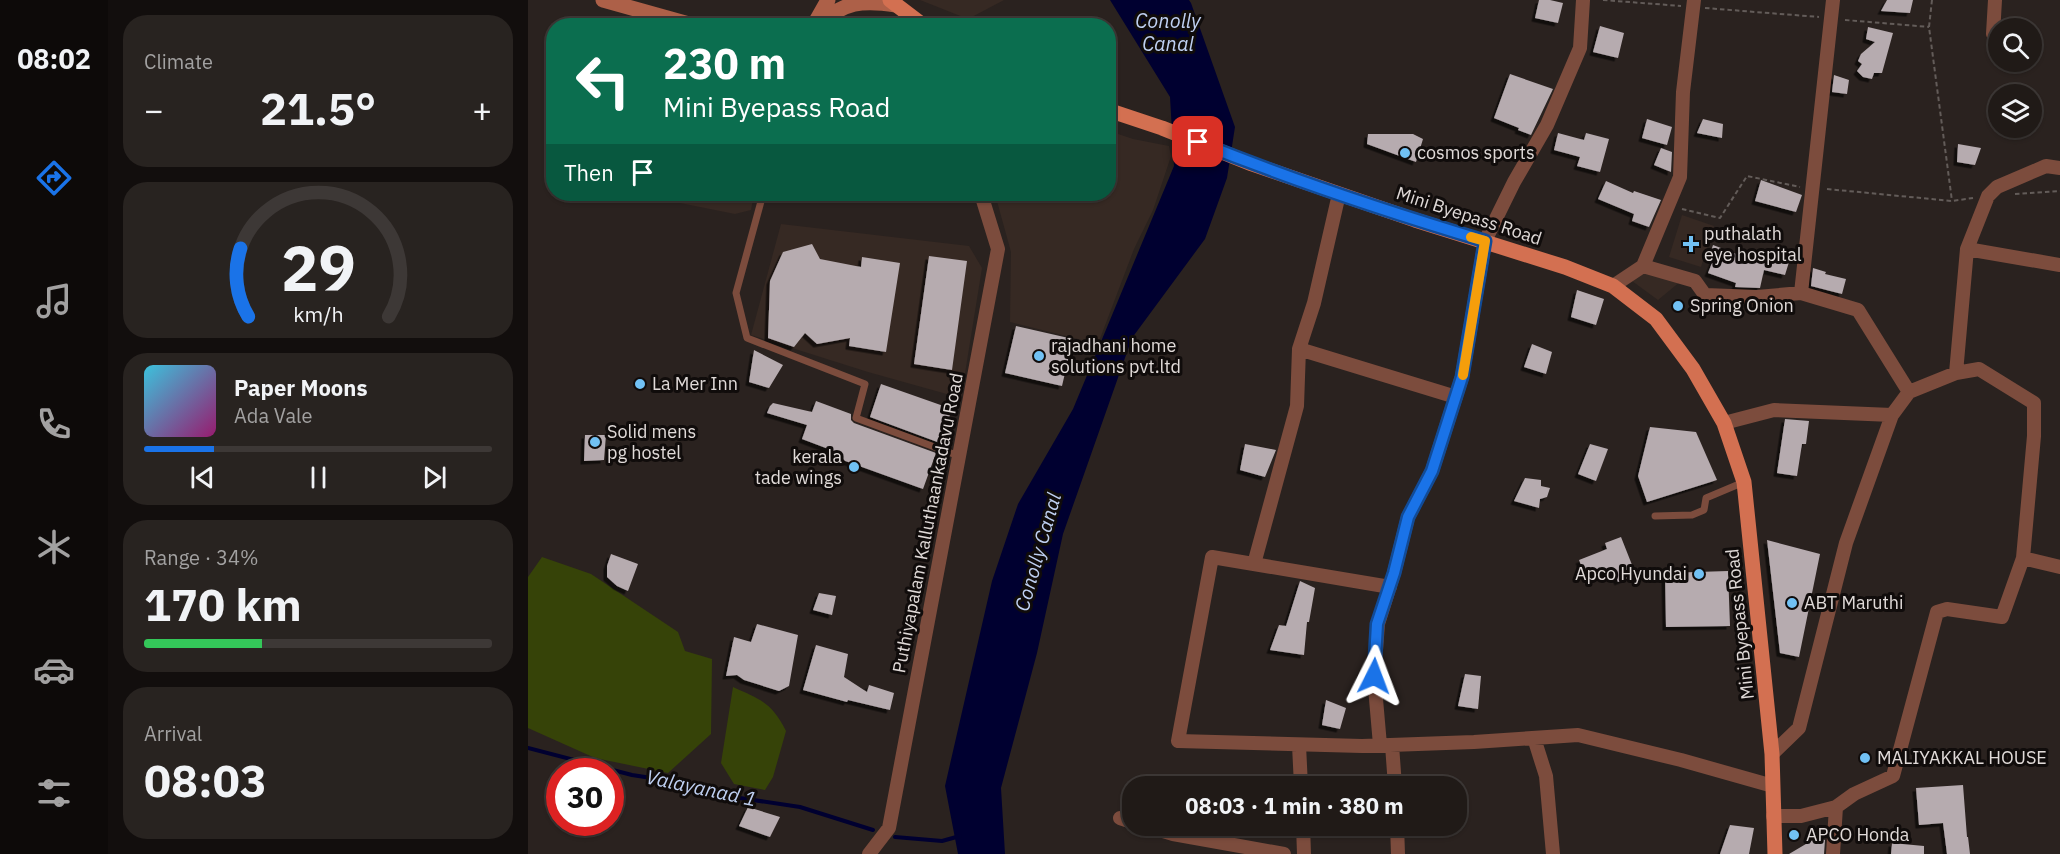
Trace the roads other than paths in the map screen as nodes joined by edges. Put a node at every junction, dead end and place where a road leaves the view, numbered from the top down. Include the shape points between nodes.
1 (603, 0) edge
2 (814, 0) edge
3 (828, 0) edge
4 (1583, 0) edge
5 (1833, 0) edge
6 (1995, 0) edge
7 (893, 2) edge
8 (1694, 4) edge
9 (667, 18) edge
10 (811, 18) edge
11 (818, 18) edge
12 (828, 18) edge
13 (914, 18) edge
14 (1994, 18) edge
15 (1116, 113) edge
16 (2060, 168) edge
17 (1339, 194) junction
18 (761, 201) edge
19 (983, 201) edge
20 (1485, 241) junction
21 (1967, 249) junction
22 (2060, 265) edge
23 (1643, 266) junction
24 (1613, 286) junction
25 (1801, 293) junction
26 (1299, 349) junction
27 (1956, 373) junction
28 (1909, 392) junction
29 (1456, 397) junction
30 (1892, 415) junction
31 (1724, 423) junction
32 (959, 456) junction
33 (1744, 482) junction
34 (1655, 516) dead end
35 (2023, 558) junction
36 (1254, 564) junction
37 (2060, 567) edge
38 (1390, 587) junction
39 (1534, 738) junction
40 (1299, 745) junction
41 (1386, 745) junction
42 (1772, 754) junction
43 (1301, 776) edge
44 (1393, 776) edge
45 (1773, 786) junction
46 (1836, 807) junction
47 (1773, 816) junction
48 (1184, 836) edge
49 (1304, 836) edge
50 (1397, 836) edge
51 (869, 854) edge
52 (1284, 854) edge
53 (1305, 854) edge
54 (1398, 854) edge
55 (1553, 854) edge
56 (1775, 854) edge
57 (1833, 854) edge

1 - 9 street
2 - 10 street
3 - 11 street
4 - 20 street via 1580,48 1547,125
5 - 25 street
6 - 14 street
7 - 12 street via 854,3
7 - 13 main road
8 - 23 street via 1683,92 1680,177
15 - 17 main road, Mini Byepass Road
16 - 21 street via 2046,166 1997,187 1988,196
17 - 20 main road, Mini Byepass Road
17 - 26 street via 1314,303
18 - 32 lane via 736,293 747,338 866,384 856,418
19 - 32 street, Puthiyapalam Kalluthaankadavu Road via 998,249
20 - 24 main road, Mini Byepass Road
20 - 29 street
21 - 22 street
21 - 27 street
23 - 24 street
23 - 25 street via 1695,281 1706,295 1757,297
24 - 31 main road, Mini Byepass Road via 1656,320 1693,369
25 - 28 street via 1858,310
26 - 29 street
26 - 36 street via 1297,406
27 - 28 street
27 - 35 street via 1979,369 2034,403
28 - 30 street
29 - 38 street via 1432,471 1408,517
30 - 31 street via 1774,410
30 - 42 street via 1846,543 1799,728
31 - 33 main road, Mini Byepass Road
32 - 51 street, Puthiyapalam Kalluthaankadavu Road via 888,828
33 - 34 lane via 1706,498 1704,510 1692,515
33 - 42 main road, Mini Byepass Road
35 - 37 street
35 - 46 street via 2002,617 1947,609 1938,612 1893,776
36 - 38 street
36 - 40 street via 1212,557 1178,741
38 - 41 street via 1377,624 1374,676
39 - 41 street
39 - 45 street via 1578,735
39 - 55 street via 1546,776
40 - 41 street
40 - 43 street
41 - 44 street
42 - 45 main road, Mini Byepass Road
45 - 47 main road, Mini Byepass Road
46 - 47 street via 1800,816
46 - 57 street
47 - 56 main road, Mini Byepass Road
48 - 52 street
49 - 53 street
50 - 54 street

